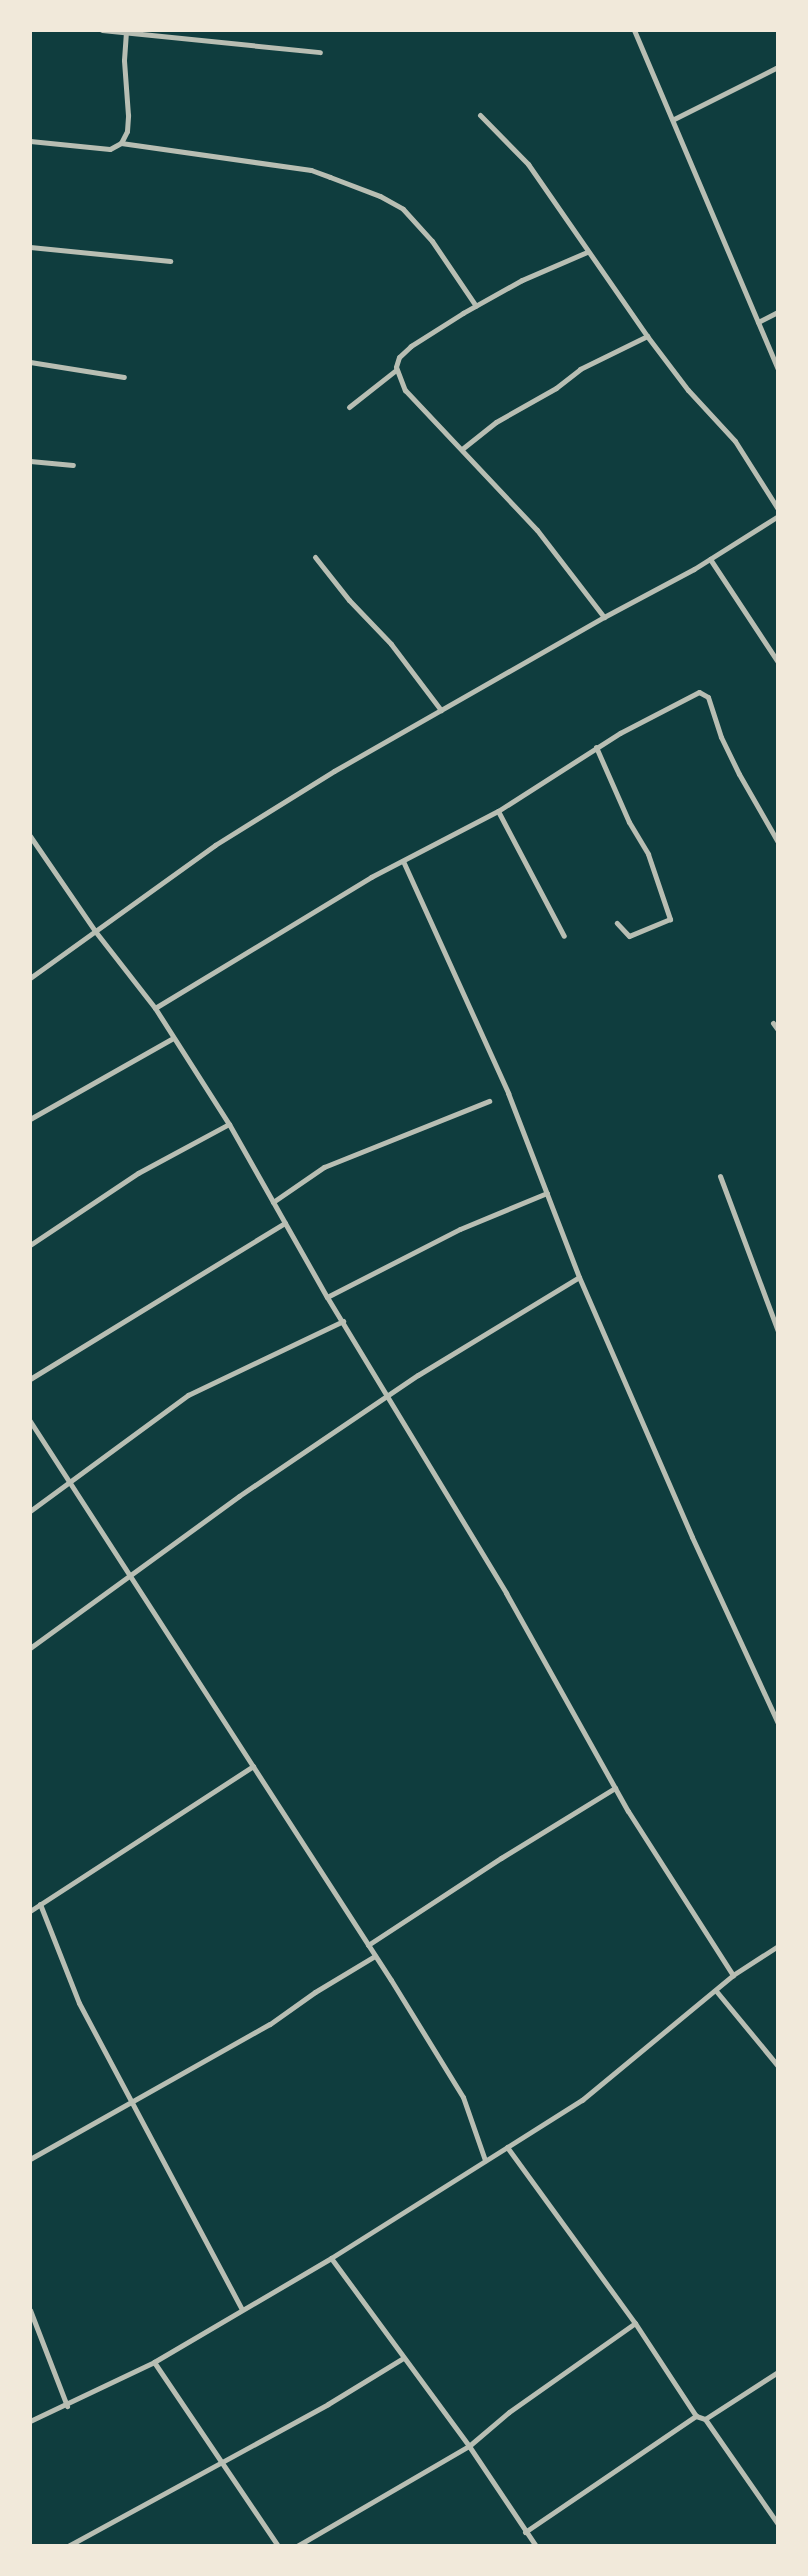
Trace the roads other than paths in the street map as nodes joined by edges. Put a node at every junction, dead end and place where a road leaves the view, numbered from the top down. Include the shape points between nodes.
1 (102, 30) edge
2 (634, 30) edge
3 (126, 33) junction
4 (320, 52) dead end
5 (778, 67) edge
6 (480, 116) dead end
7 (674, 119) junction
8 (30, 141) edge
9 (121, 143) junction
10 (30, 247) edge
11 (587, 252) junction
12 (170, 261) dead end
13 (476, 306) junction
14 (778, 312) edge
15 (758, 322) junction
16 (647, 336) junction
17 (30, 362) edge
18 (397, 370) junction
19 (778, 370) edge
20 (124, 377) dead end
21 (349, 407) dead end
22 (462, 449) junction
23 (30, 461) edge
24 (73, 465) dead end
25 (778, 509) edge
26 (778, 516) edge
27 (315, 557) dead end
28 (710, 559) junction
29 (604, 617) junction
30 (778, 662) edge
31 (441, 710) junction
32 (596, 747) junction
33 (498, 811) junction
34 (30, 836) edge
35 (778, 842) edge
36 (403, 861) junction
37 (617, 923) dead end
38 (95, 931) junction
39 (564, 936) dead end
40 (30, 978) edge
41 (155, 1008) junction
42 (773, 1023) dead end
43 (778, 1030) edge
44 (173, 1038) junction
45 (489, 1101) dead end
46 (30, 1119) edge
47 (229, 1124) junction
48 (720, 1176) dead end
49 (547, 1193) junction
50 (272, 1202) junction
51 (285, 1223) junction
52 (30, 1245) edge
53 (579, 1277) junction
54 (327, 1297) junction
55 (344, 1321) junction
56 (778, 1331) edge
57 (30, 1379) edge
58 (389, 1397) junction
59 (30, 1421) edge
60 (70, 1483) junction
61 (30, 1511) edge
62 (128, 1577) junction
63 (30, 1648) edge
64 (778, 1723) edge
65 (253, 1766) junction
66 (615, 1788) junction
67 (40, 1904) junction
68 (30, 1911) edge
69 (368, 1945) junction
70 (778, 1946) edge
71 (375, 1956) junction
72 (733, 1975) junction
73 (716, 1992) junction
74 (778, 2067) edge
75 (130, 2103) junction
76 (507, 2147) junction
77 (30, 2159) edge
78 (485, 2160) junction
79 (331, 2258) junction
80 (242, 2309) junction
81 (30, 2311) edge
82 (635, 2323) junction
83 (403, 2358) junction
84 (154, 2362) junction
85 (778, 2372) edge
86 (67, 2406) junction
87 (696, 2416) junction
88 (705, 2419) junction
89 (30, 2421) edge
90 (469, 2446) junction
91 (223, 2462) junction
92 (778, 2512) edge
93 (772, 2517) junction
94 (778, 2524) edge
95 (525, 2532) junction
96 (68, 2546) edge
97 (278, 2546) edge
98 (297, 2546) edge
99 (536, 2546) edge

1 - 3 street
2 - 7 street
3 - 4 street
3 - 9 street via 128,116
5 - 7 street
6 - 11 street via 528,164
7 - 15 street
8 - 9 street via 110,149
9 - 13 street via 311,170 380,196 403,209 432,241
10 - 12 street
11 - 13 street
11 - 16 street
13 - 18 street via 411,345 399,357
14 - 15 street
15 - 19 street
16 - 22 street via 580,369
16 - 25 street via 735,441
17 - 20 street
18 - 21 street
18 - 22 street via 405,390
22 - 29 street via 537,530
23 - 24 street
26 - 28 street
27 - 31 street
28 - 29 street
28 - 30 street
29 - 31 street
31 - 38 street via 215,845
32 - 33 street
32 - 35 street via 691,694 704,694 739,774
32 - 37 street via 648,854 670,919 629,936
33 - 36 street
33 - 39 street
34 - 38 street
36 - 41 street
36 - 49 street via 508,1093
38 - 40 street
38 - 41 street
41 - 44 street
42 - 43 street
44 - 46 street
44 - 47 street
45 - 50 street via 324,1167
47 - 50 street
47 - 52 street via 138,1173
48 - 56 street
49 - 53 street
49 - 54 street via 460,1229
50 - 51 street
51 - 54 street
51 - 57 street
53 - 58 street
53 - 64 street
54 - 55 street
55 - 58 street
55 - 60 street via 188,1395
58 - 62 street via 239,1496
58 - 66 street
59 - 60 street
60 - 61 street
60 - 62 street
62 - 63 street
62 - 65 street
65 - 67 street
65 - 69 street
66 - 69 street
66 - 72 street
67 - 68 street
67 - 75 street via 79,2003
69 - 71 street
70 - 72 street
71 - 75 street via 270,2024
71 - 78 street via 463,2097
72 - 73 street
73 - 74 street
73 - 76 street via 609,2080
75 - 77 street
75 - 80 street
76 - 78 street
76 - 82 street
78 - 79 street
79 - 80 street
79 - 83 street
80 - 84 street
81 - 86 street
82 - 87 street
82 - 90 street via 509,2412
83 - 90 street
83 - 91 street
84 - 86 street
84 - 91 street
85 - 88 street
86 - 89 street
87 - 88 street
87 - 95 street
88 - 93 street
90 - 95 street
90 - 98 street
91 - 96 street
91 - 97 street
92 - 93 street
93 - 94 street
95 - 99 street

